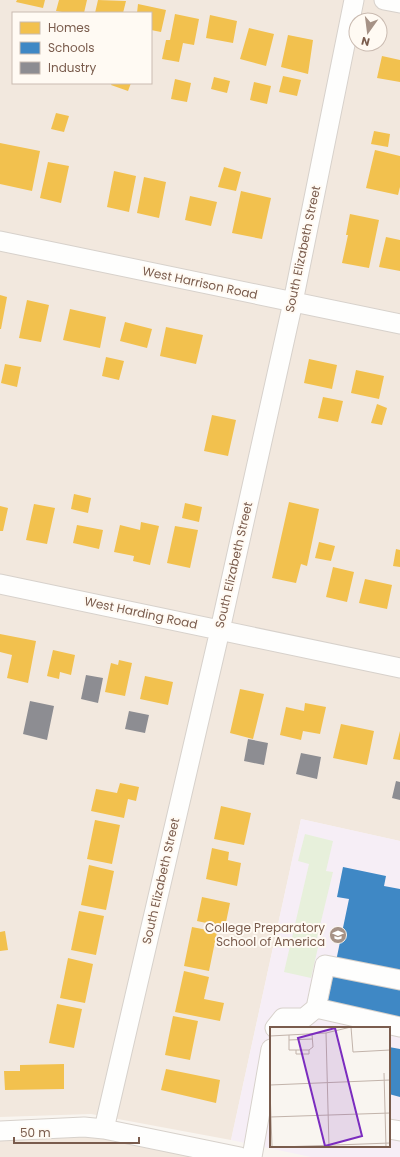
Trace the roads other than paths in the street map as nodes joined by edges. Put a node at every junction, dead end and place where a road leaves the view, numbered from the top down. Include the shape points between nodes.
1 (354, 0) edge
2 (384, 0) edge
3 (400, 3) edge
4 (0, 241) edge
5 (293, 302) junction
6 (400, 324) edge
7 (0, 584) edge
8 (220, 630) junction
9 (400, 668) edge
10 (400, 980) edge
11 (316, 1008) junction
12 (276, 1027) edge
13 (400, 1027) edge
14 (270, 1059) edge
15 (265, 1110) edge
16 (104, 1129) junction
17 (390, 1129) edge
18 (0, 1130) edge
19 (400, 1131) edge
20 (207, 1154) edge
21 (240, 1157) edge
22 (252, 1157) edge

1 - 5 street, South Elizabeth Street
2 - 3 street
4 - 5 street, West Harrison Road
5 - 6 street, West Harrison Road
5 - 8 street, South Elizabeth Street
7 - 8 street, West Harding Road
8 - 9 street, West Harding Road
8 - 16 street, South Elizabeth Street
10 - 11 street via 324,965
11 - 12 street via 304,1018 283,1018
11 - 13 street
14 - 15 street
15 - 22 street
16 - 18 street via 84,1127
16 - 20 street
17 - 19 street
20 - 21 street

